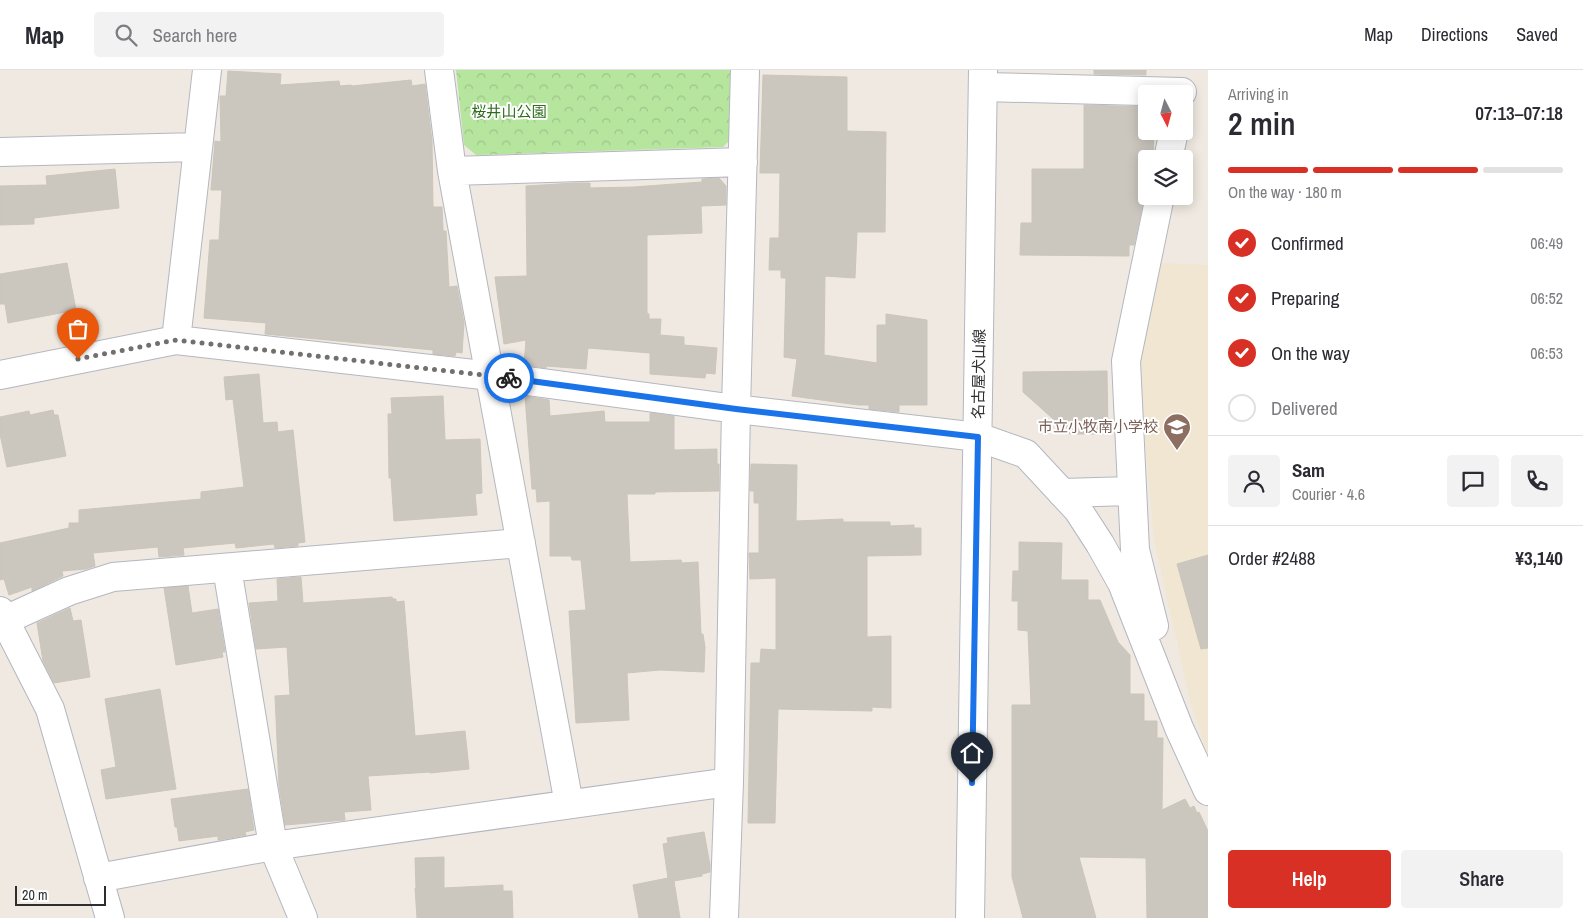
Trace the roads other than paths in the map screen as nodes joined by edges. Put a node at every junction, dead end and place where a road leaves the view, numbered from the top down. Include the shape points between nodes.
1 (207, 70) edge
2 (439, 70) edge
3 (745, 70) edge
4 (983, 79) edge
5 (1184, 85) edge
6 (198, 147) junction
7 (0, 152) edge
8 (743, 162) junction
9 (452, 171) junction
10 (1158, 205) edge
11 (176, 340) junction
12 (0, 375) edge
13 (491, 376) junction
14 (736, 409) junction
15 (978, 437) junction
16 (1131, 491) junction
17 (1062, 493) junction
18 (521, 543) junction
19 (227, 568) junction
20 (2, 615) edge
21 (1179, 728) junction
22 (729, 782) junction
23 (1208, 791) edge
24 (569, 804) junction
25 (274, 846) junction
26 (98, 878) junction
27 (110, 918) edge
28 (302, 918) edge
29 (724, 918) edge
30 (970, 918) edge

1 - 6 street
2 - 9 street
3 - 8 street
4 - 5 street
4 - 15 street, 名古屋犬山線
6 - 7 street
6 - 11 street
8 - 9 street
8 - 14 street
9 - 13 street
10 - 16 street via 1126,361
11 - 12 street
11 - 13 street
13 - 14 street
13 - 18 street
14 - 15 street
14 - 22 street
15 - 17 street via 1026,454
15 - 30 street, 名古屋犬山線
16 - 17 street
16 - 21 street via 1135,550
17 - 21 street via 1100,544 1122,583
18 - 19 street
18 - 24 street
19 - 20 street via 113,577
19 - 25 street
20 - 26 street via 50,709
21 - 23 street
22 - 24 street
22 - 29 street
24 - 25 street
25 - 26 street
25 - 28 street
26 - 27 street

